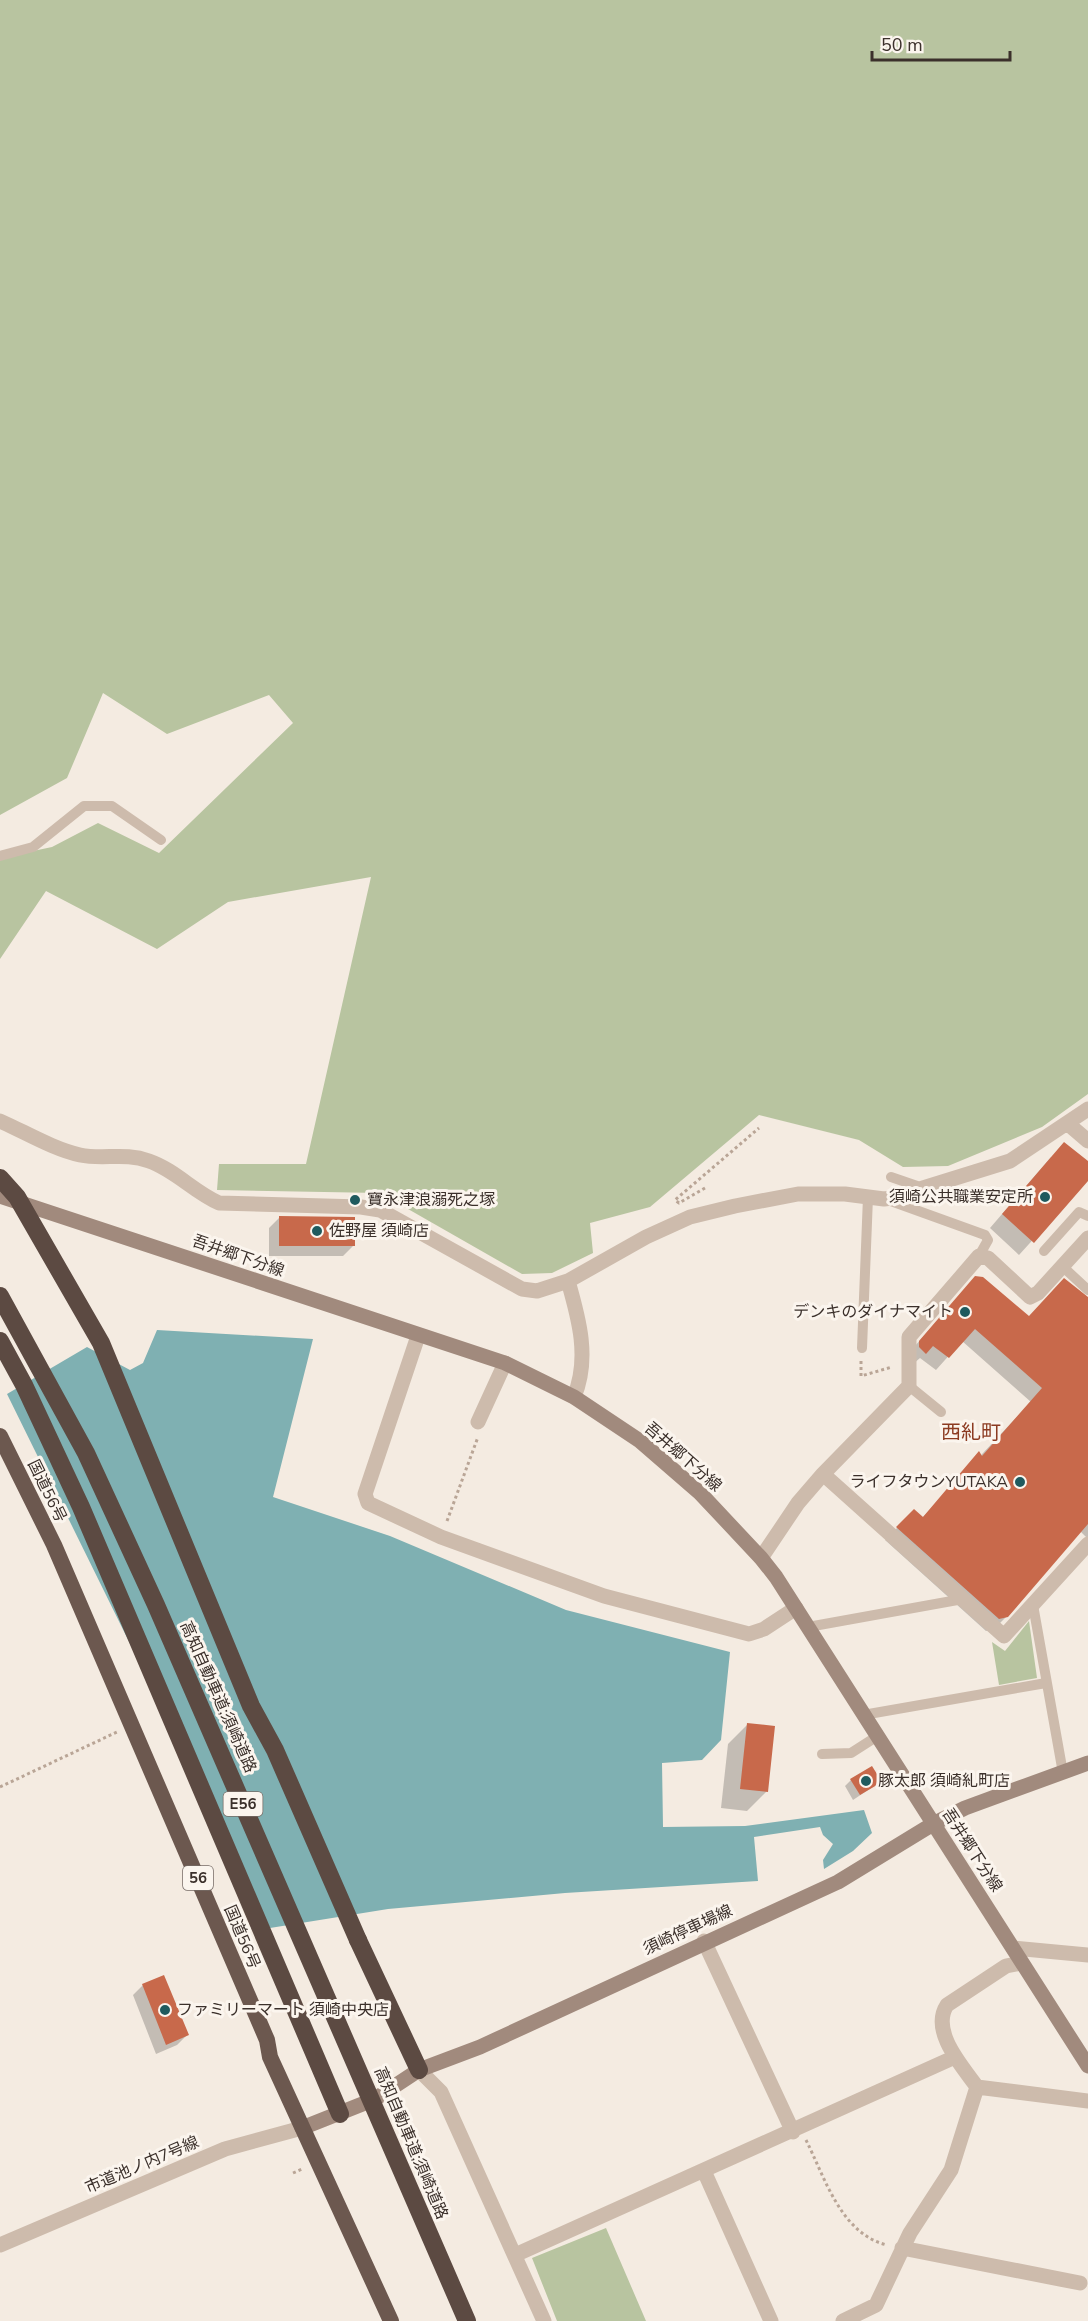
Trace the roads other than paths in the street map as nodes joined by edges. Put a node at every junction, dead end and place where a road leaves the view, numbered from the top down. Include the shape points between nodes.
1 (161, 840) dead end
2 (0, 856) edge
3 (1088, 1109) edge
4 (0, 1120) edge
5 (1067, 1123) junction
6 (1088, 1141) edge
7 (891, 1177) dead end
8 (0, 1178) edge
9 (923, 1188) junction
10 (0, 1196) edge
11 (868, 1197) junction
12 (884, 1199) junction
13 (1088, 1216) edge
14 (1086, 1245) edge
15 (1044, 1251) dead end
16 (979, 1256) junction
17 (1062, 1266) junction
18 (568, 1281) junction
19 (1088, 1290) edge
20 (0, 1296) edge
21 (418, 1336) junction
22 (0, 1341) edge
23 (862, 1347) road end
24 (505, 1363) junction
25 (909, 1386) junction
26 (574, 1396) junction
27 (941, 1412) dead end
28 (478, 1422) road end
29 (0, 1436) edge
30 (823, 1474) junction
31 (1088, 1544) edge
32 (761, 1558) junction
33 (963, 1599) junction
34 (1033, 1605) junction
35 (796, 1608) junction
36 (808, 1627) junction
37 (1046, 1683) junction
38 (863, 1714) junction
39 (876, 1737) junction
40 (822, 1755) dead end
41 (1088, 1763) edge
42 (1062, 1773) junction
43 (933, 1824) junction
44 (704, 1941) junction
45 (1013, 1948) junction
46 (1088, 1955) edge
47 (1021, 1963) junction
48 (956, 2057) junction
49 (1088, 2066) edge
50 (419, 2070) junction
51 (977, 2087) junction
52 (1088, 2101) edge
53 (340, 2114) junction
54 (302, 2128) junction
55 (796, 2130) junction
56 (704, 2171) junction
57 (0, 2245) edge
58 (902, 2248) junction
59 (515, 2255) junction
60 (1080, 2283) dead end
61 (391, 2321) edge
62 (467, 2321) edge
63 (544, 2321) edge
64 (771, 2321) edge
65 (843, 2321) edge

1 - 2 lane via 112,806 84,806 33,847
3 - 5 street
4 - 18 street via 79,1155 134,1156 152,1162 219,1203 380,1210 522,1289 537,1291
5 - 6 street
5 - 9 street via 1011,1161
7 - 9 lane
8 - 50 highway, bridge via 17,1197 56,1260 101,1343 251,1706 275,1750
9 - 12 street via 907,1196
10 - 21 main road, 吾井郷下分線
11 - 12 street
11 - 18 street via 797,1189 690,1218 646,1237
11 - 23 lane
12 - 16 lane via 985,1234 987,1246
13 - 15 lane via 1079,1212
14 - 17 street
16 - 17 street via 988,1258 1030,1297
16 - 25 street via 909,1337
17 - 19 lane
18 - 26 street via 579,1321 583,1358 580,1384
20 - 62 highway, 高知自動車道;須崎道路 / E56, bridge via 86,1453 156,1605
21 - 24 main road, 吾井郷下分線
21 - 35 street via 365,1494 368,1503 441,1537 604,1596 749,1634
22 - 53 highway via 81,1508
24 - 26 main road, 吾井郷下分線
24 - 28 street
25 - 27 lane
25 - 30 street
26 - 32 main road, 吾井郷下分線 via 668,1465
29 - 54 highway, 国道56号 / 56 via 54,1545
30 - 32 street
30 - 33 street
31 - 34 street
32 - 35 main road, 吾井郷下分線
33 - 34 street via 1004,1636
33 - 36 lane
34 - 37 lane
35 - 36 main road, 吾井郷下分線
36 - 38 main road, 吾井郷下分線
37 - 38 lane
37 - 42 lane
38 - 39 main road, 吾井郷下分線
39 - 40 lane via 851,1753
39 - 43 main road, 吾井郷下分線
41 - 42 main road, 須崎停車場線
42 - 43 main road, 須崎停車場線
43 - 44 main road, 須崎停車場線 via 838,1882
43 - 45 main road, 吾井郷下分線
44 - 50 main road, 須崎停車場線 via 480,2047
44 - 55 street
45 - 46 street
45 - 47 main road, 吾井郷下分線
47 - 48 street via 1006,1966 947,2006 940,2022
47 - 49 main road, 吾井郷下分線
48 - 51 street
48 - 55 street
50 - 53 main road, 須崎停車場線 via 375,2099
50 - 59 street via 441,2092
51 - 52 street
51 - 58 street via 951,2170
53 - 54 main road, 須崎停車場線
54 - 57 street, 市道池ノ内7号線 via 225,2149
54 - 61 highway, 国道56号 / 56
55 - 56 street
56 - 59 street
56 - 64 street
58 - 60 street
58 - 65 street via 876,2305
59 - 63 street

